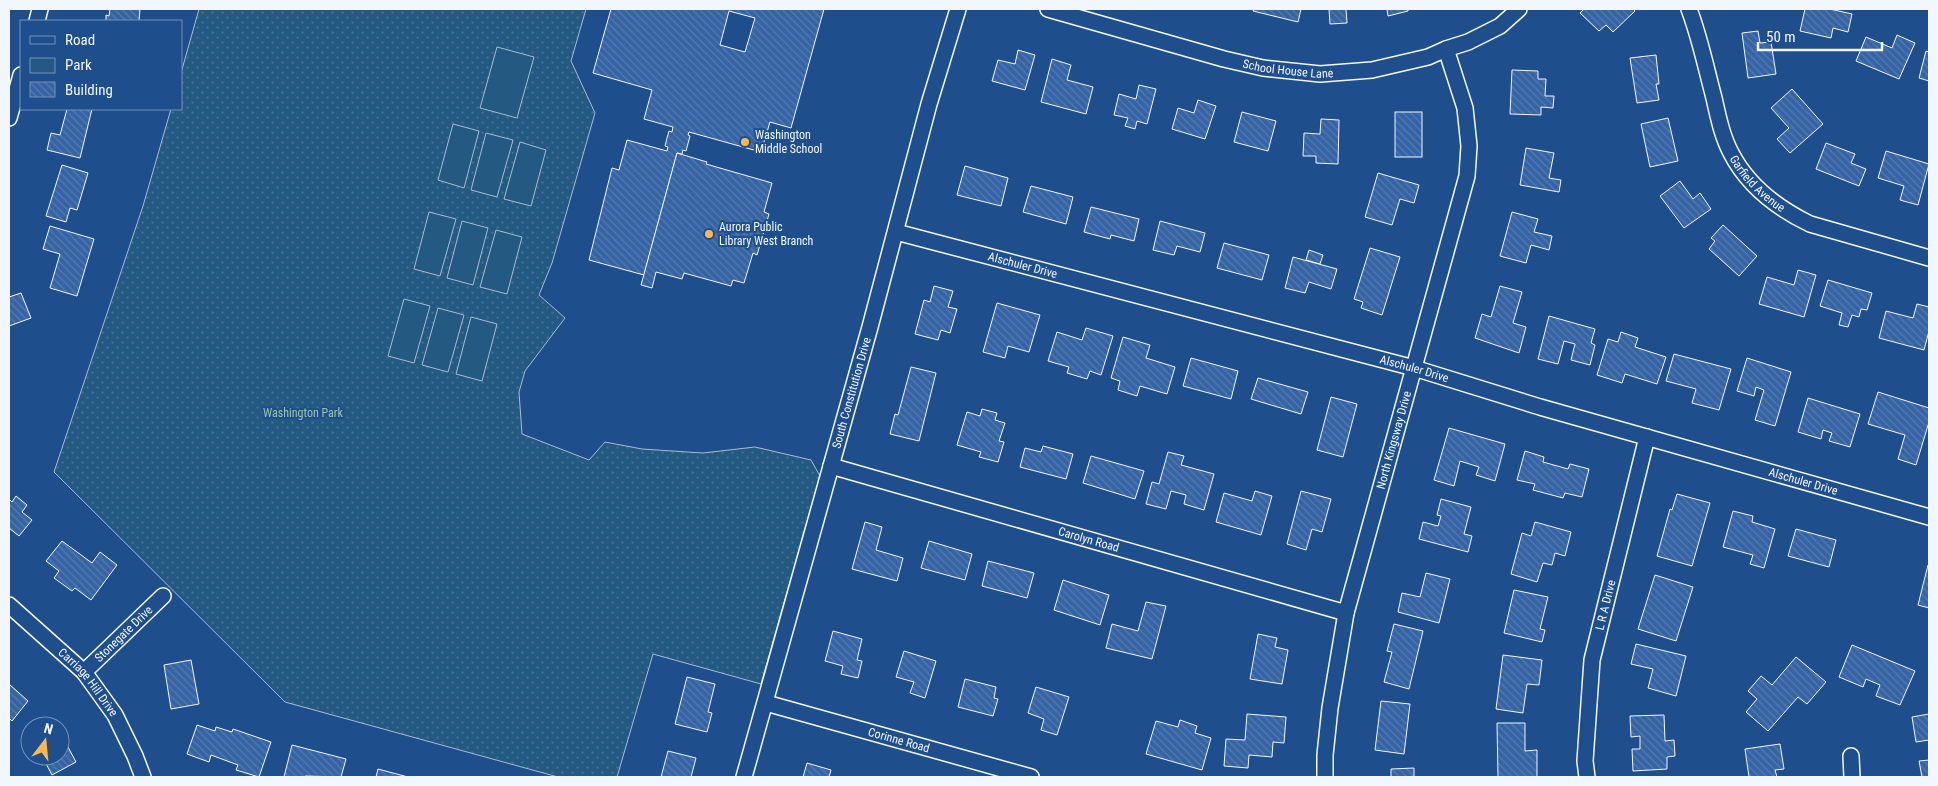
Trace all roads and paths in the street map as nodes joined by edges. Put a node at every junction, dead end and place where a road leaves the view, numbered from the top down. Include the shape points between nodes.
1 (958, 9) edge
2 (1048, 9) edge
3 (1520, 9) edge
4 (1690, 9) edge
5 (1446, 49) junction
6 (20, 78) edge
7 (9, 118) edge
8 (896, 232) junction
9 (1929, 258) edge
10 (1414, 368) junction
11 (1647, 437) junction
12 (832, 466) junction
13 (1929, 517) edge
14 (163, 596) dead end
15 (9, 605) edge
16 (1346, 614) junction
17 (84, 672) junction
18 (766, 703) junction
19 (1851, 756) dead end
20 (143, 777) edge
21 (744, 777) edge
22 (1031, 777) edge
23 (1325, 777) edge
24 (1587, 777) edge
25 (1852, 777) edge

1 - 8 street, South Constitution Drive
2 - 5 street, School House Lane via 1224,59 1296,73 1342,74 1372,70 1428,57
3 - 5 street, School House Lane via 1500,26
4 - 9 street, Garfield Avenue via 1726,141 1731,154 1754,186 1792,216 1810,224
5 - 10 street, North Kingsway Drive via 1465,108 1469,161 1461,201
6 - 7 street
8 - 10 street, Alschuler Drive
8 - 12 street, South Constitution Drive
10 - 11 street, Alschuler Drive
10 - 16 street, North Kingsway Drive
11 - 13 street, Alschuler Drive
11 - 24 street, L R A Drive via 1592,660 1585,761
12 - 16 street, Carolyn Road
12 - 18 street, South Constitution Drive
14 - 17 street, Stonegate Drive
15 - 17 street, Carriage Hill Drive
16 - 23 street, North Kingsway Drive via 1330,708
17 - 20 street, Carriage Hill Drive via 115,715
18 - 21 street, South Constitution Drive
18 - 22 street, Corinne Road
19 - 25 street

